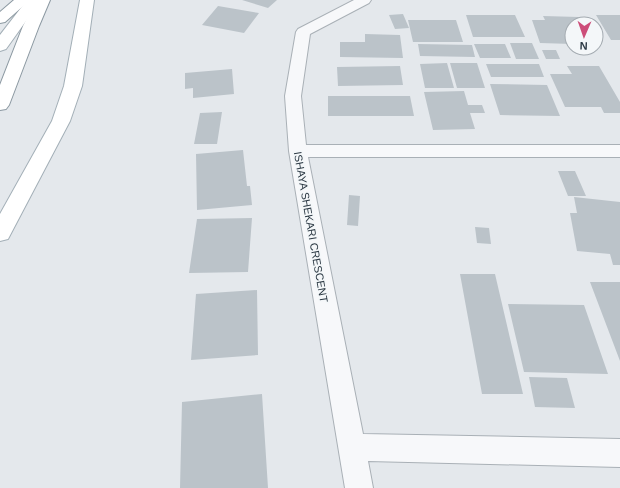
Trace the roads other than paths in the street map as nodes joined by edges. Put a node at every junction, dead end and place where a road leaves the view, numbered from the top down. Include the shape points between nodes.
1 (24, 0) edge
2 (34, 0) edge
3 (43, 0) edge
4 (87, 0) edge
5 (364, 0) edge
6 (0, 19) edge
7 (0, 46) edge
8 (0, 105) edge
9 (298, 151) junction
10 (620, 151) edge
11 (0, 234) edge
12 (351, 447) junction
13 (620, 453) edge
14 (359, 488) edge

1 - 6 main road
2 - 7 main road
3 - 8 main road
4 - 11 main road via 73,86 61,121
5 - 9 street, ISHAYA SHEKARI CRESCENT via 303,32 293,96
9 - 10 street
9 - 12 street, ISHAYA SHEKARI CRESCENT
12 - 13 street
12 - 14 street, ISHAYA SHEKARI CRESCENT

